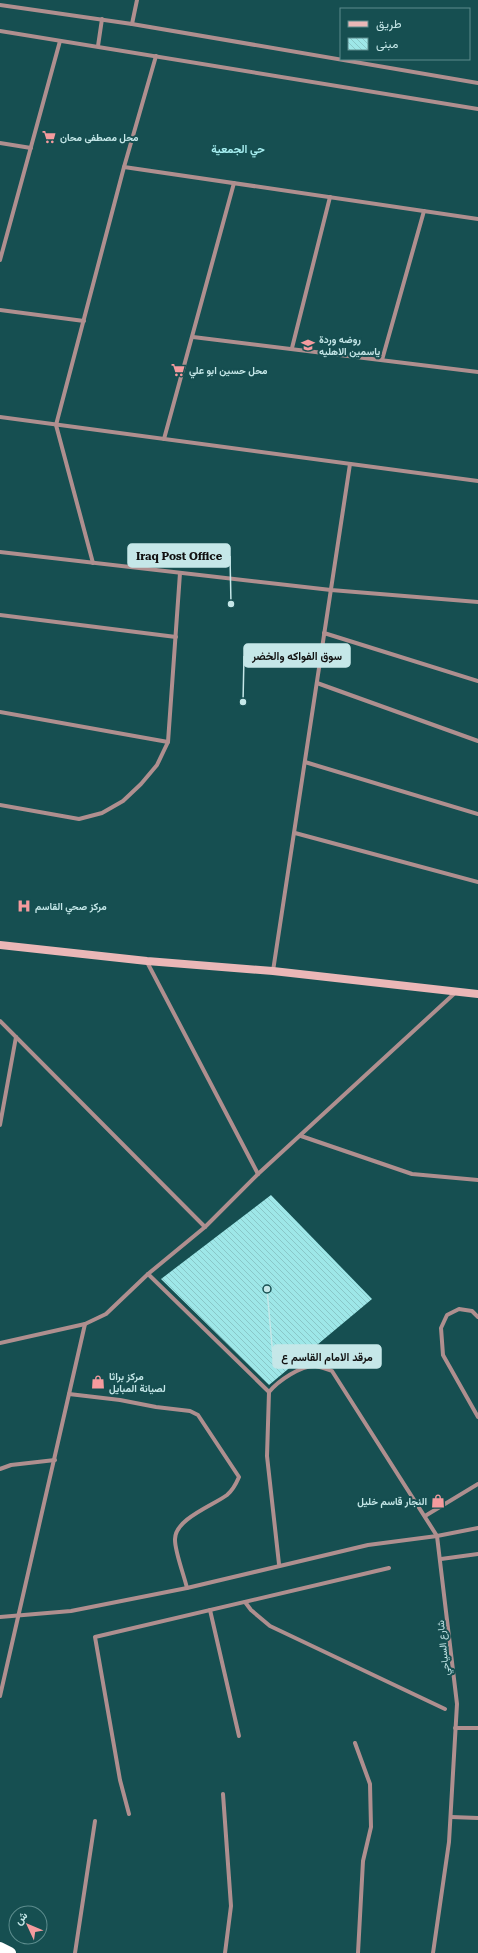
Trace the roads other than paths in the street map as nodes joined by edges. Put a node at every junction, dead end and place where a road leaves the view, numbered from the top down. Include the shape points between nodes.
1 (136, 0) edge
2 (0, 5) edge
3 (102, 20) junction
4 (132, 24) junction
5 (0, 31) edge
6 (60, 41) junction
7 (98, 46) junction
8 (156, 56) junction
9 (340, 59) edge
10 (343, 60) edge
11 (478, 83) edge
12 (478, 109) edge
13 (0, 143) edge
14 (31, 148) junction
15 (124, 167) junction
16 (234, 183) junction
17 (330, 197) junction
18 (424, 211) junction
19 (478, 219) edge
20 (0, 260) edge
21 (0, 310) edge
22 (84, 321) junction
23 (193, 337) junction
24 (292, 348) junction
25 (382, 360) junction
26 (478, 372) edge
27 (0, 417) edge
28 (56, 425) junction
29 (164, 439) junction
30 (350, 464) junction
31 (478, 481) edge
32 (0, 552) edge
33 (93, 563) junction
34 (180, 573) junction
35 (331, 590) junction
36 (478, 602) edge
37 (0, 615) edge
38 (324, 633) junction
39 (176, 637) junction
40 (478, 681) edge
41 (317, 683) junction
42 (0, 712) edge
43 (478, 741) edge
44 (168, 742) junction
45 (305, 762) junction
46 (0, 805) edge
47 (478, 814) edge
48 (295, 833) junction
49 (478, 882) edge
50 (0, 945) edge
51 (147, 961) junction
52 (273, 971) junction
53 (456, 992) junction
54 (478, 994) edge
55 (0, 1021) edge
56 (16, 1037) junction
57 (0, 1125) edge
58 (301, 1136) junction
59 (258, 1174) junction
60 (478, 1180) edge
61 (205, 1227) junction
62 (148, 1274) junction
63 (478, 1317) edge
64 (85, 1324) junction
65 (0, 1343) edge
66 (269, 1392) junction
67 (70, 1394) junction
68 (478, 1417) edge
69 (55, 1460) junction
70 (0, 1469) edge
71 (478, 1484) edge
72 (425, 1516) junction
73 (478, 1528) edge
74 (437, 1536) junction
75 (478, 1554) edge
76 (441, 1559) junction
77 (279, 1564) junction
78 (389, 1568) dead end
79 (188, 1588) junction
80 (245, 1602) junction
81 (210, 1610) junction
82 (0, 1617) edge
83 (18, 1617) junction
84 (0, 1696) edge
85 (445, 1709) dead end
86 (455, 1728) junction
87 (478, 1728) edge
88 (239, 1736) dead end
89 (355, 1743) dead end
90 (223, 1794) dead end
91 (129, 1814) dead end
92 (451, 1817) junction
93 (478, 1818) edge
94 (95, 1821) dead end
95 (0, 1948) edge
96 (10, 1953) edge
97 (75, 1953) edge
98 (224, 1953) edge
99 (358, 1953) edge
100 (433, 1953) edge

1 - 4 street
2 - 3 street
3 - 4 street
3 - 7 street
4 - 9 street
5 - 6 street
6 - 7 street
6 - 14 street
7 - 8 street
8 - 12 street
8 - 15 street
10 - 11 street
13 - 14 street
14 - 20 street
15 - 16 street
15 - 22 street
16 - 17 street
16 - 23 street
17 - 18 street
17 - 24 street
18 - 19 street
18 - 25 street
21 - 22 street
22 - 28 street
23 - 24 street
23 - 29 street
24 - 25 street
25 - 26 street
27 - 28 street
28 - 29 street
28 - 33 street
29 - 30 street
30 - 31 street
30 - 35 street
32 - 33 street
33 - 34 street
34 - 35 street
34 - 39 street
35 - 36 street
35 - 38 street
37 - 39 street
38 - 40 street
38 - 41 street
39 - 44 street
41 - 43 street
41 - 45 street
42 - 44 street
44 - 46 street via 157,765 141,784 123,801 102,813 79,819
45 - 47 street
45 - 48 street
48 - 49 street
48 - 52 street
50 - 51 street
51 - 52 street
51 - 59 street
52 - 53 street
53 - 54 street
53 - 58 street
55 - 56 street
56 - 57 street
56 - 61 street
58 - 59 street
58 - 60 street via 412,1174
59 - 61 street
61 - 62 street
62 - 64 street via 106,1314
62 - 66 street
63 - 68 street via 472,1311 459,1309 447,1314 441,1328 442,1355
64 - 65 street
64 - 67 street
66 - 72 street, شارع السياحي via 292,1373 315,1366 332,1371
66 - 77 street via 267,1456
67 - 69 street
67 - 79 street via 190,1411 198,1415 239,1477 228,1494 188,1519 178,1530 175,1539
69 - 70 street via 11,1465
69 - 83 street
71 - 72 street
72 - 74 street, شارع السياحي
73 - 74 street
74 - 76 street, شارع السياحي
74 - 77 street via 368,1545
75 - 76 street
76 - 86 street, شارع السياحي via 457,1704
77 - 79 street
78 - 80 street
79 - 83 street via 71,1611
80 - 81 street
80 - 85 street via 270,1626
81 - 88 street
81 - 91 street via 95,1637 120,1780
82 - 83 street
83 - 84 street
86 - 87 street
86 - 92 street, شارع السياحي
89 - 99 street via 370,1784 371,1827 363,1861
90 - 98 street via 231,1906
92 - 93 street
92 - 100 street, شارع السياحي
94 - 97 street
95 - 96 highway

